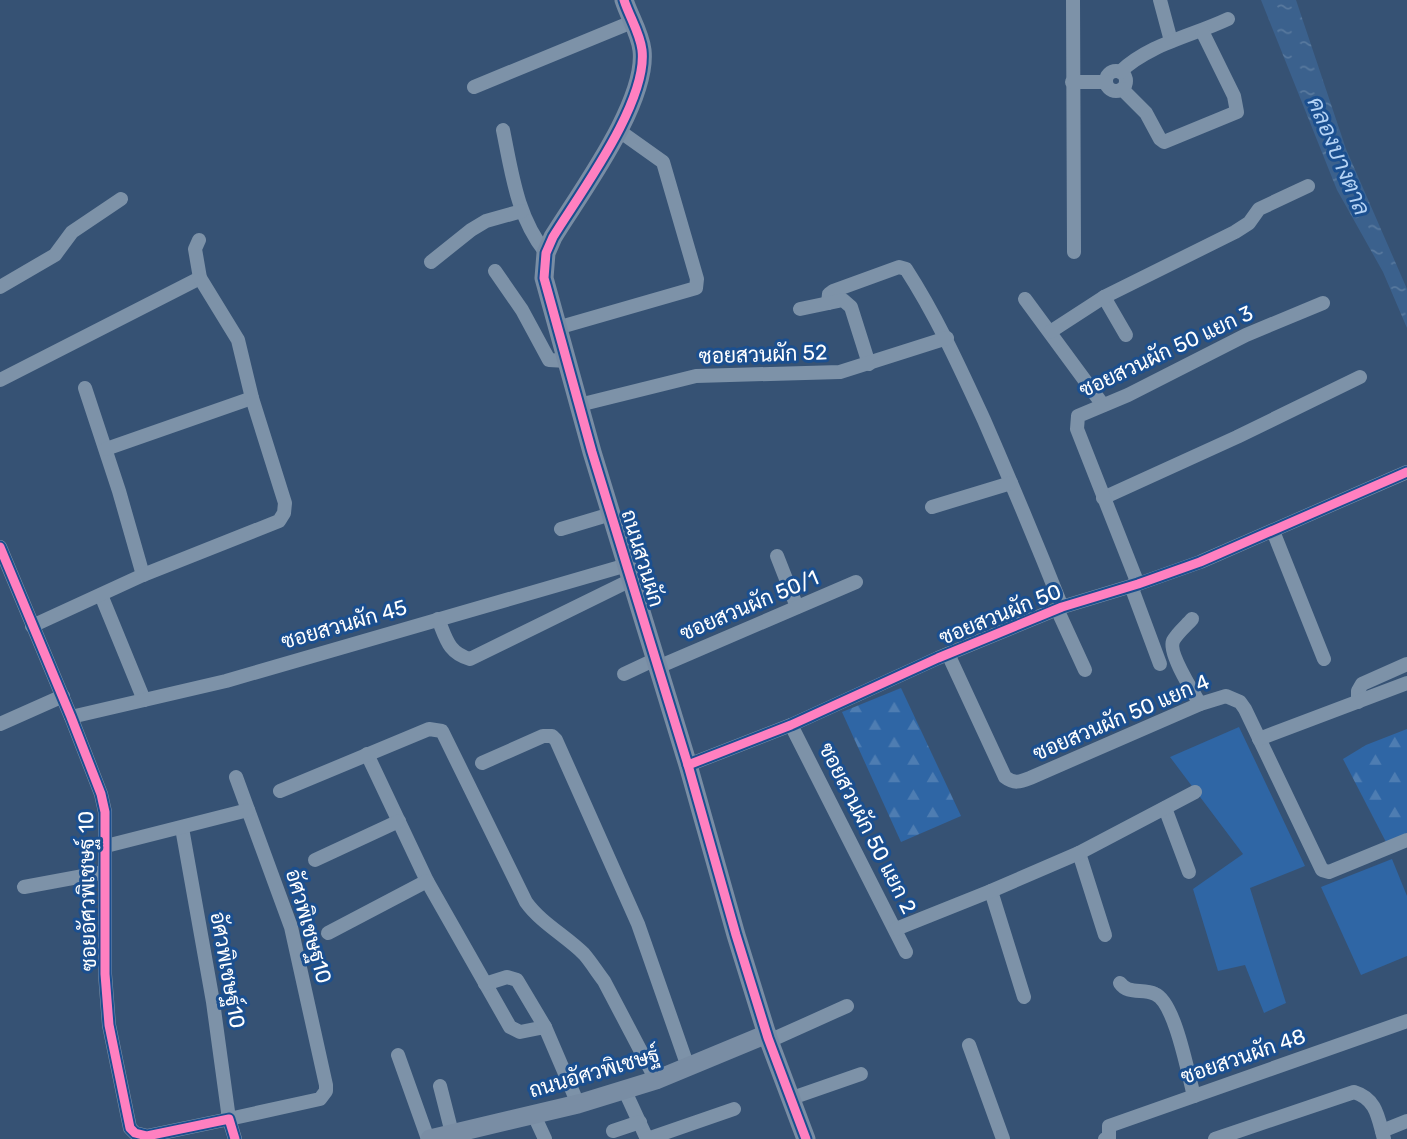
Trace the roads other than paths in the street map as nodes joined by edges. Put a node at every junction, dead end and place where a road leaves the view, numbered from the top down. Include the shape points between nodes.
1 (624, 0) edge
2 (1073, 0) edge
3 (1160, 0) edge
4 (1228, 19) dead end
5 (632, 22) junction
6 (1202, 31) junction
7 (1171, 41) junction
8 (1120, 72) junction
9 (1072, 82) junction
10 (1105, 82) junction
11 (474, 87) dead end
12 (1122, 89) junction
13 (503, 130) dead end
14 (618, 130) junction
15 (1308, 186) dead end
16 (121, 199) dead end
17 (522, 211) junction
18 (199, 240) dead end
19 (1074, 252) dead end
20 (546, 253) junction
21 (431, 262) dead end
22 (495, 271) dead end
23 (200, 278) junction
24 (0, 287) edge
25 (1104, 297) junction
26 (1025, 299) dead end
27 (828, 303) junction
28 (1323, 303) dead end
29 (800, 309) dead end
30 (557, 328) junction
31 (1050, 332) junction
32 (1126, 335) dead end
33 (947, 338) junction
34 (567, 361) junction
35 (869, 364) junction
36 (1360, 377) dead end
37 (0, 380) edge
38 (85, 388) dead end
39 (252, 398) junction
40 (579, 405) junction
41 (1103, 405) junction
42 (106, 449) junction
43 (1407, 472) edge
44 (1011, 482) junction
45 (1103, 498) junction
46 (932, 507) dead end
47 (611, 514) junction
48 (561, 529) dead end
49 (1273, 531) junction
50 (0, 547) edge
51 (776, 556) dead end
52 (629, 573) junction
53 (144, 575) junction
54 (856, 582) dead end
55 (1134, 585) junction
56 (101, 595) junction
57 (797, 607) junction
58 (1060, 608) junction
59 (438, 619) junction
60 (1192, 619) dead end
61 (32, 626) junction
62 (948, 654) junction
63 (1324, 659) dead end
64 (657, 663) junction
65 (1160, 664) dead end
66 (1407, 664) edge
67 (1085, 670) dead end
68 (624, 674) dead end
69 (1407, 683) edge
70 (63, 696) junction
71 (144, 700) junction
72 (1358, 702) junction
73 (1200, 704) junction
74 (71, 717) junction
75 (0, 724) edge
76 (791, 725) junction
77 (1259, 739) junction
78 (367, 754) junction
79 (482, 763) dead end
80 (688, 765) junction
81 (236, 776) dead end
82 (280, 791) dead end
83 (1195, 792) dead end
84 (1165, 808) junction
85 (248, 810) junction
86 (399, 821) junction
87 (181, 828) junction
88 (1407, 841) edge
89 (106, 846) junction
90 (1079, 853) junction
91 (315, 860) dead end
92 (105, 872) junction
93 (1189, 872) dead end
94 (427, 881) junction
95 (24, 887) dead end
96 (991, 891) junction
97 (896, 929) junction
98 (328, 933) dead end
99 (1105, 935) dead end
100 (906, 951) dead end
101 (1120, 983) dead end
102 (485, 984) junction
103 (1024, 997) dead end
104 (847, 1006) dead end
105 (1407, 1021) edge
106 (545, 1027) junction
107 (768, 1037) junction
108 (969, 1045) dead end
109 (398, 1055) dead end
110 (688, 1066) junction
111 (861, 1074) dead end
112 (656, 1080) junction
113 (440, 1086) dead end
114 (624, 1089) junction
115 (1194, 1096) junction
116 (792, 1098) junction
117 (578, 1104) junction
118 (734, 1109) dead end
119 (534, 1113) junction
120 (229, 1119) junction
121 (1407, 1121) edge
122 (640, 1122) junction
123 (613, 1131) dead end
124 (453, 1133) junction
125 (1383, 1135) edge
126 (235, 1139) edge
127 (429, 1139) edge
128 (545, 1139) edge
129 (647, 1139) edge
130 (806, 1139) edge
131 (1003, 1139) edge
132 (1108, 1139) edge
133 (1217, 1139) edge

1 - 5 street, ถนนสวนผัก
2 - 9 street
3 - 7 street
4 - 6 street
5 - 11 street
5 - 14 street, ถนนสวนผัก via 642,64 636,91
6 - 7 street
6 - 12 street via 1234,96 1237,112 1164,142 1146,113
7 - 8 street via 1131,61
8 - 10 street via 1110,72
8 - 12 street via 1126,80
9 - 10 street
9 - 19 street
10 - 12 street via 1111,90
13 - 17 street
14 - 20 street, ถนนสวนผัก
14 - 30 street via 663,162 696,288
15 - 25 street via 1259,209 1235,232
16 - 24 street via 72,232 55,255
17 - 20 street via 531,235
17 - 21 street via 486,221
18 - 23 street via 195,249
20 - 30 street, ถนนสวนผัก via 544,278
22 - 34 street via 549,360
23 - 37 street
23 - 39 street via 238,340
25 - 31 street
25 - 32 street
26 - 31 street
27 - 29 street
27 - 33 street via 833,290 901,266
27 - 35 street via 843,300 850,307
28 - 41 street, ซอยสวนผัก 50 แยก 3
30 - 34 street, ถนนสวนผัก
31 - 41 street
33 - 35 street, ซอยสวนผัก 52
33 - 44 street
34 - 40 street, ถนนสวนผัก
35 - 40 street, ซอยสวนผัก 52 via 829,374 696,376
36 - 45 street
38 - 42 street
39 - 42 street
39 - 53 street via 285,503 284,513 279,521
40 - 47 street, ถนนสวนผัก
41 - 45 street, ซอยสวนผัก 50 แยก 3 via 1078,416 1076,423
42 - 53 street
43 - 49 street, ซอยสวนผัก 50
44 - 46 street
44 - 58 street
45 - 55 street, ซอยสวนผัก 50 แยก 3
47 - 48 street
47 - 52 street, ถนนสวนผัก
49 - 55 street, ซอยสวนผัก 50
49 - 63 street
50 - 61 street, ซอยอัศวพิเชษฐ์ 10
51 - 57 street
52 - 59 street, ซอยสวนผัก 45
52 - 59 street via 470,659 449,646
52 - 64 street, ถนนสวนผัก
53 - 56 street
54 - 57 street, ซอยสวนผัก 50/1
55 - 58 street, ซอยสวนผัก 50
55 - 65 street, ซอยสวนผัก 50 แยก 3
56 - 61 street
56 - 71 street
57 - 64 street, ซอยสวนผัก 50/1
58 - 62 street, ซอยสวนผัก 50
58 - 67 street
59 - 71 street, ซอยสวนผัก 45
60 - 73 street via 1172,645
61 - 70 street, ซอยอัศวพิเชษฐ์ 10
62 - 73 street, ซอยสวนผัก 50 แยก 4 via 1005,777 1014,782
62 - 76 street, ซอยสวนผัก 50
64 - 68 street, ซอยสวนผัก 50/1
64 - 80 street, ถนนสวนผัก
66 - 72 street via 1362,684
69 - 72 street
70 - 74 street, ซอยอัศวพิเชษฐ์ 10
70 - 75 street
71 - 74 street, ซอยสวนผัก 45
72 - 77 street
73 - 77 street, ซอยสวนผัก 50 แยก 4 via 1216,697 1233,698 1245,709
74 - 89 street, ซอยอัศวพิเชษฐ์ 10 via 101,794
76 - 80 street, ซอยสวนผัก 50
76 - 97 street, ซอยสวนผัก 50 แยก 2
77 - 88 street, ซอยสวนผัก 50 แยก 4 via 1325,872
78 - 82 street
78 - 86 street
78 - 112 street via 429,729 442,731 526,902 594,966
79 - 110 street via 543,736 556,740 629,902
80 - 107 street, ถนนสวนผัก
81 - 85 street, อัศวพิเชษฐ10
83 - 84 street
84 - 90 street
84 - 93 street
85 - 87 street
85 - 120 street, อัศวพิเชษฐ10 via 291,927 326,1091 320,1099
86 - 91 street
86 - 94 street
87 - 89 street
87 - 120 street, อัศวพิเชษฐ์10
89 - 92 street, ซอยอัศวพิเชษฐ์ 10
90 - 96 street
90 - 99 street
92 - 95 street
92 - 120 street, ซอยอัศวพิเชษฐ์ 10 via 109,1025 130,1128 148,1136
94 - 98 street
94 - 102 street
96 - 97 street
96 - 103 street
97 - 100 street, ซอยสวนผัก 50 แยก 2
101 - 115 street via 1128,990 1163,998
102 - 106 street via 514,1031
102 - 106 street via 507,977 517,980
104 - 107 street
105 - 115 street, ซอยสวนผัก 48
106 - 117 street
107 - 110 street, ถนนอัศวพิเชษฐ์
107 - 116 street, ถนนสวนผัก
108 - 131 street
109 - 127 street
110 - 112 street, ถนนอัศวพิเชษฐ์
111 - 116 street
112 - 114 street, ถนนอัศวพิเชษฐ์
113 - 124 street
114 - 117 street, ถนนอัศวพิเชษฐ์
114 - 122 street
115 - 132 street, ซอยสวนผัก 48 via 1109,1126
116 - 130 street, ถนนสวนผัก
117 - 119 street, ถนนอัศวพิเชษฐ์
118 - 129 street
119 - 124 street, ถนนอัศวพิเชษฐ์
119 - 128 street
120 - 126 street
121 - 125 street
122 - 123 street
122 - 129 street
124 - 127 street, ถนนอัศวพิเชษฐ์
125 - 133 street via 1367,1096 1354,1092

